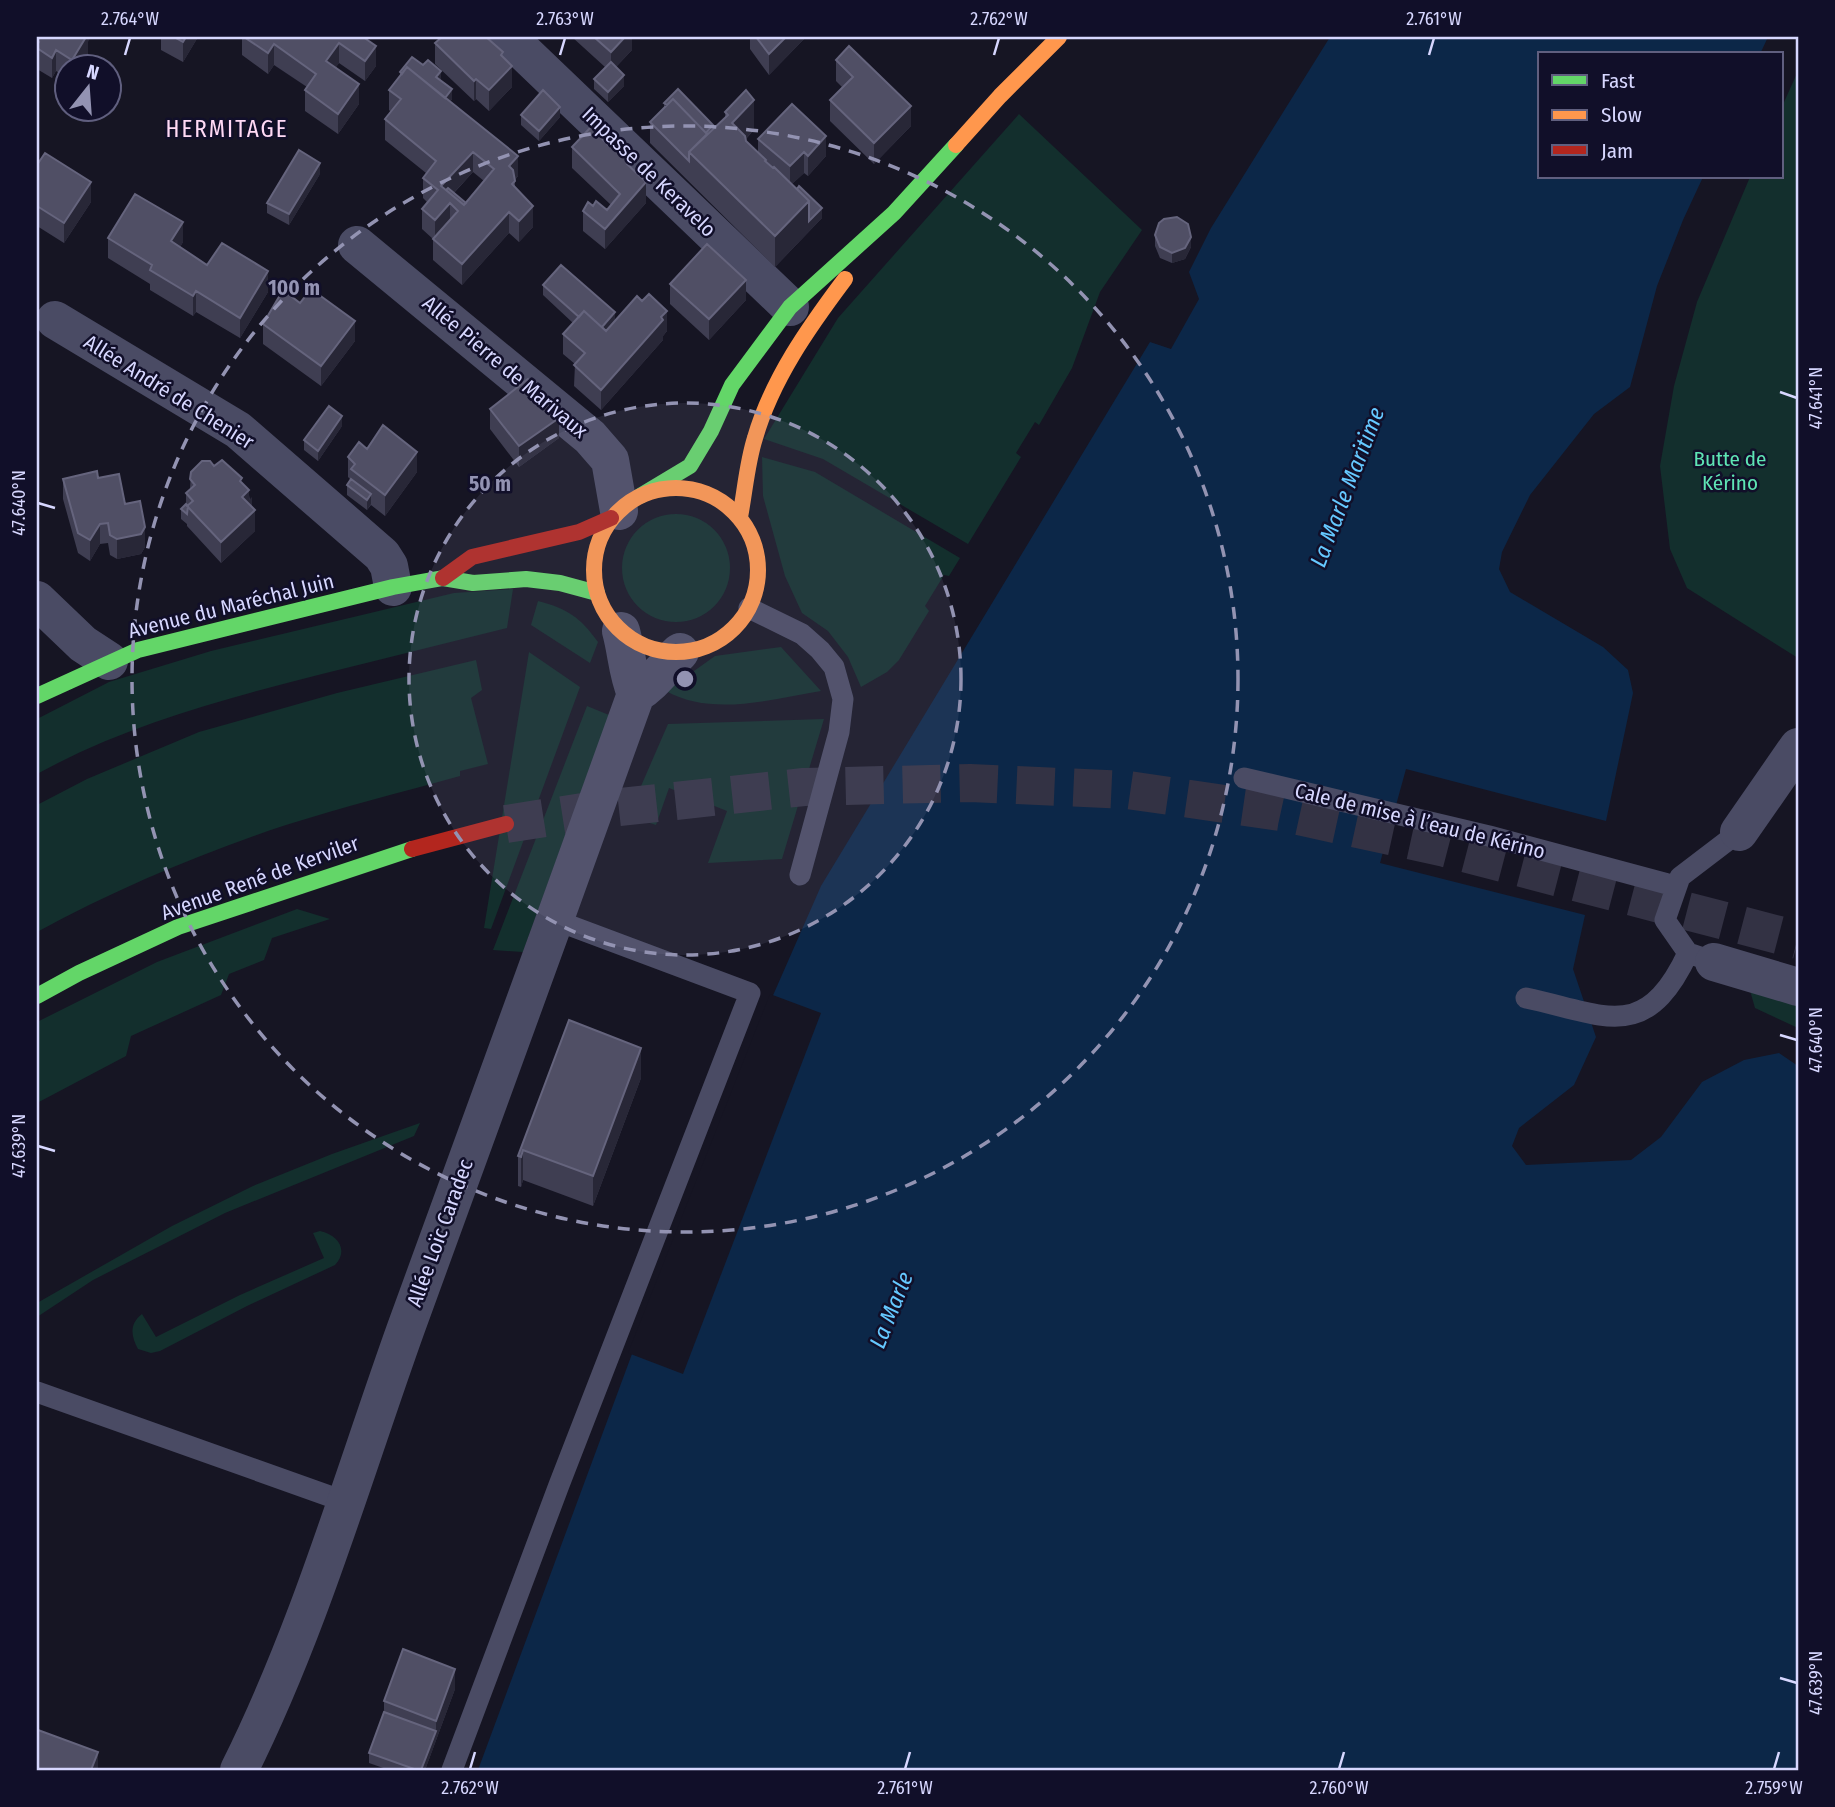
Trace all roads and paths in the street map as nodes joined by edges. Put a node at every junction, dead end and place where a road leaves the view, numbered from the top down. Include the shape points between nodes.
1 (508, 37) edge
2 (1059, 37) edge
3 (894, 213) junction
4 (357, 245) dead end
5 (790, 307) junction
6 (55, 320) dead end
7 (623, 508) junction
8 (740, 517) junction
9 (443, 578) junction
10 (393, 587) junction
11 (597, 593) junction
12 (37, 600) edge
13 (749, 608) junction
14 (621, 631) junction
15 (680, 652) junction
16 (109, 661) junction
17 (636, 694) junction
18 (37, 696) edge
19 (1798, 747) edge
20 (1244, 778) dead end
21 (506, 824) tunnel mouth
22 (1739, 832) joint
23 (800, 874) dead end
24 (1675, 886) junction
25 (555, 920) junction
26 (1701, 958) junction
27 (1798, 987) edge
28 (37, 996) edge
29 (1526, 998) dead end
30 (37, 1392) edge
31 (345, 1502) junction
32 (239, 1770) edge
33 (452, 1770) edge

1 - 5 street, Impasse de Keravelo
2 - 3 main road, Avenue du Maréchal Juin
3 - 5 main road, Avenue du Maréchal Juin
3 - 8 main road, Avenue du Maréchal Juin via 821,310 776,383 758,429
4 - 7 street, Allée Pierre de Marivaux via 590,437 610,460
5 - 7 main road, Avenue du Maréchal Juin via 732,385 690,466
6 - 10 street, Allée André de Chenier via 238,430 382,555
7 - 8 main road via 666,488 693,489 719,499
7 - 9 main road, Avenue du Maréchal Juin via 579,532 472,557
7 - 11 main road via 599,540 594,576
8 - 13 main road via 757,552 759,571
9 - 10 main road, Avenue du Maréchal Juin
9 - 11 main road, Avenue du Maréchal Juin via 473,583 526,579
10 - 16 main road, Avenue du Maréchal Juin
11 - 14 main road
12 - 16 street via 83,644
13 - 15 main road via 737,626 720,639
13 - 23 lane via 802,634 820,650 834,667 844,699
14 - 15 main road via 639,643
14 - 17 street via 627,675
15 - 17 street, Allée Loïc Caradec
16 - 18 main road, Avenue du Maréchal Juin
17 - 25 street, Allée Loïc Caradec
19 - 22 street
20 - 24 lane, Cale de mise à l’eau de Kérino
21 - 28 main road, Avenue René de Kerviler via 395,853 178,927
22 - 24 lane via 1679,877
24 - 26 lane via 1665,920
25 - 31 street, Allée Loïc Caradec
25 - 33 lane via 750,993
26 - 27 street
26 - 29 lane via 1676,977 1662,997 1630,1017
30 - 31 lane
31 - 32 street, Allée Loïc Caradec via 263,1722

